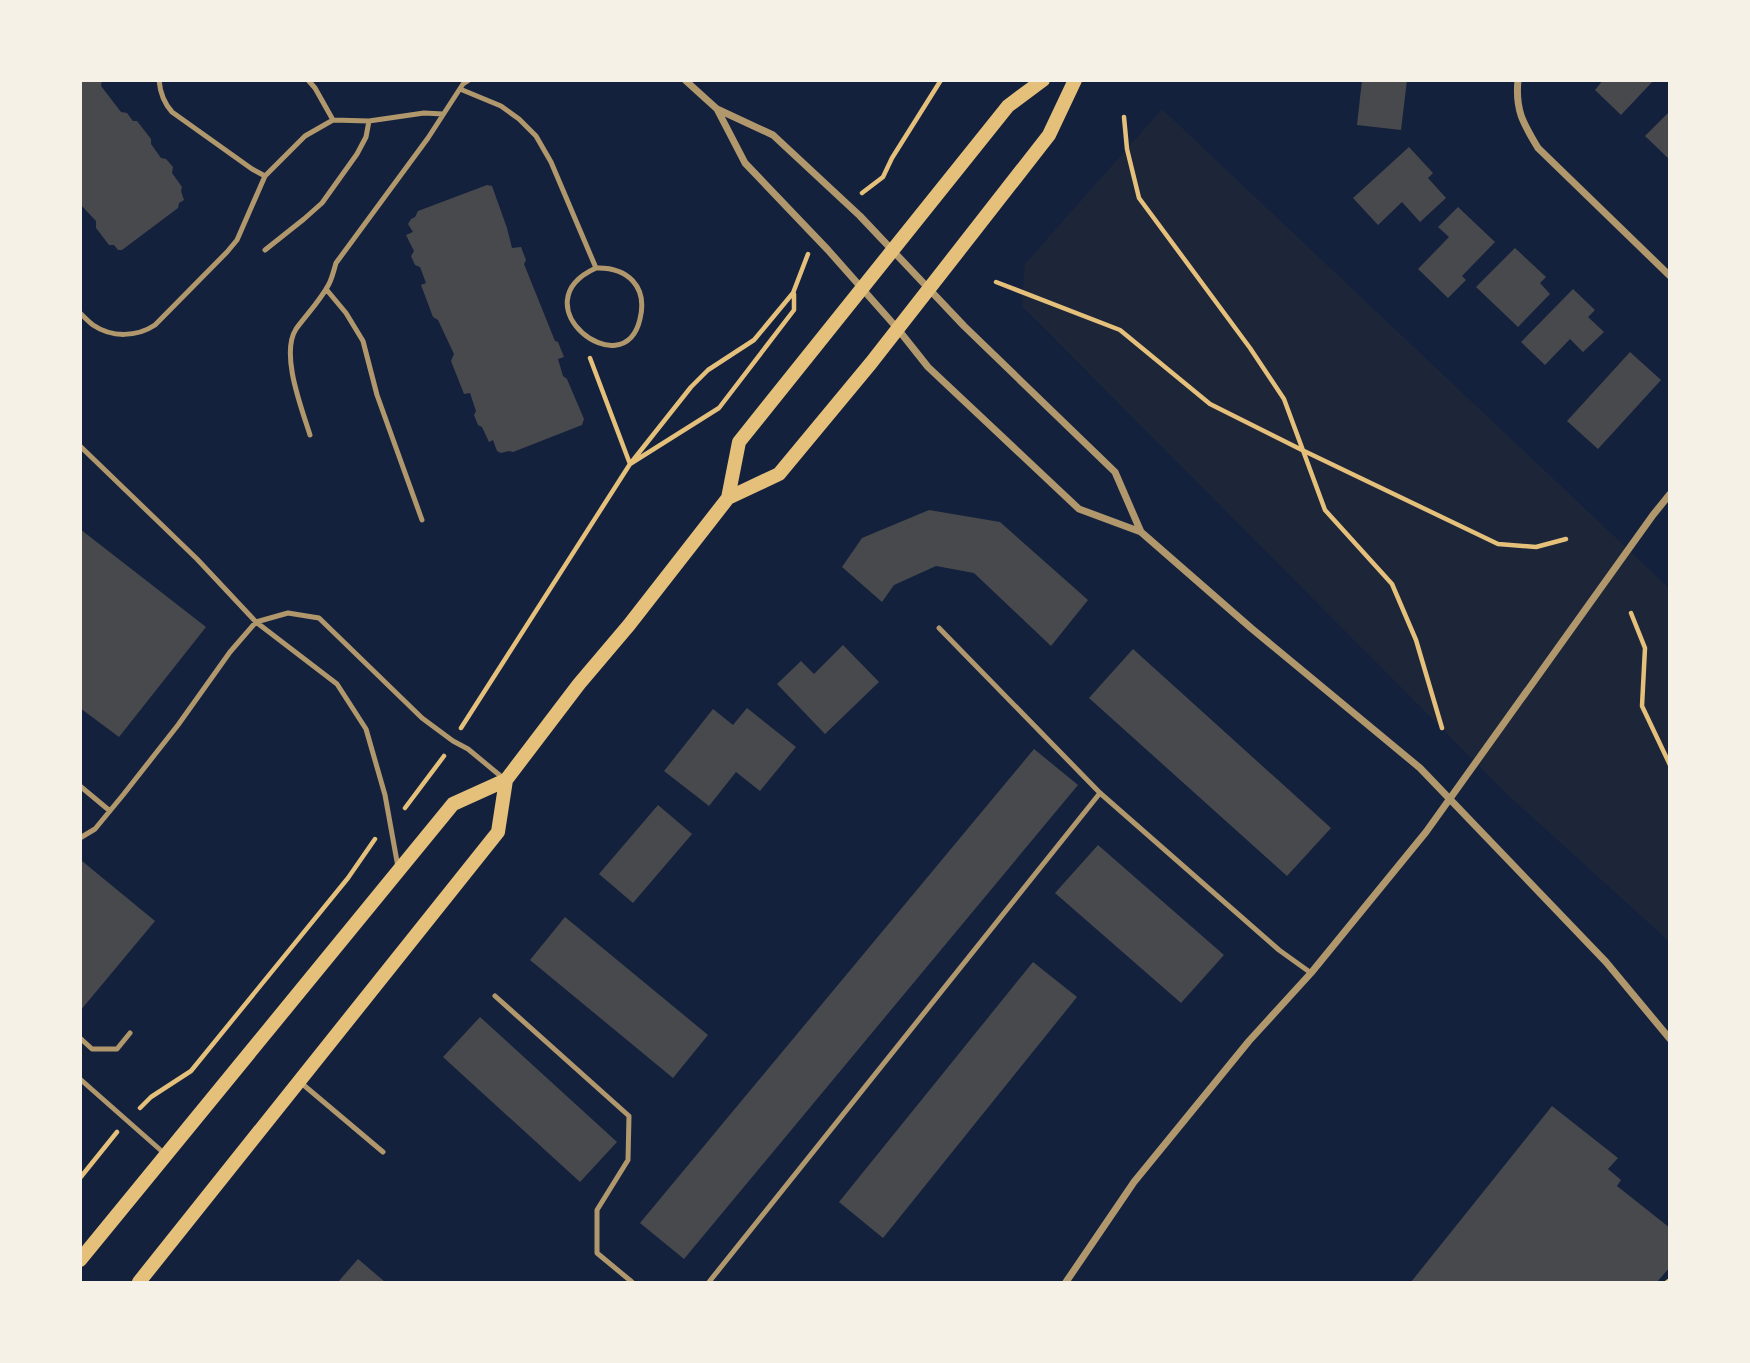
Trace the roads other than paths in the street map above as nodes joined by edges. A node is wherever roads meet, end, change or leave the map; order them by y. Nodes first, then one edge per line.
1 (159, 80) edge
2 (308, 80) edge
3 (685, 80) edge
4 (1043, 80) edge
5 (1075, 80) edge
6 (1518, 80) edge
7 (463, 83) edge
8 (717, 109) junction
9 (443, 114) junction
10 (333, 120) junction
11 (369, 121) junction
12 (265, 176) junction
13 (265, 250) dead end
14 (894, 251) junction
15 (596, 268) junction
16 (1670, 276) edge
17 (929, 288) junction
18 (326, 289) junction
19 (862, 289) junction
20 (80, 313) edge
21 (897, 328) junction
22 (310, 435) dead end
23 (80, 446) edge
24 (1670, 494) edge
25 (729, 498) junction
26 (422, 520) dead end
27 (1141, 532) junction
28 (256, 622) junction
29 (939, 628) dead end
30 (506, 780) junction
31 (80, 786) edge
32 (1100, 793) junction
33 (1451, 799) junction
34 (110, 811) junction
35 (80, 838) edge
36 (399, 870) junction
37 (1311, 973) junction
38 (495, 996) dead end
39 (130, 1033) dead end
40 (80, 1038) edge
41 (1670, 1039) edge
42 (80, 1079) edge
43 (300, 1082) junction
44 (383, 1152) dead end
45 (167, 1156) junction
46 (80, 1260) edge
47 (139, 1283) edge
48 (632, 1283) edge
49 (709, 1283) edge
50 (1066, 1283) edge

1 - 12 lane
2 - 10 lane
3 - 8 street
4 - 14 main road
5 - 17 main road
6 - 16 street
7 - 9 lane
7 - 15 lane
8 - 14 street
8 - 19 street
9 - 11 lane
9 - 18 lane
10 - 11 lane
10 - 12 lane
11 - 13 lane
12 - 20 lane
14 - 17 street
14 - 19 main road
15 - 15 lane
17 - 21 main road
17 - 27 street
18 - 22 lane
18 - 26 lane
19 - 21 street
19 - 25 main road
21 - 25 main road
21 - 27 street
23 - 28 lane
24 - 33 street
25 - 30 main road
27 - 33 street
28 - 30 lane
28 - 34 lane
28 - 36 lane
29 - 32 lane
30 - 36 main road
30 - 43 main road
31 - 34 lane
32 - 37 lane
32 - 49 lane
33 - 37 street
33 - 41 street
34 - 35 lane
36 - 45 main road
37 - 50 street
38 - 48 lane
39 - 40 lane
42 - 45 lane
43 - 44 lane
43 - 47 main road
45 - 46 main road

